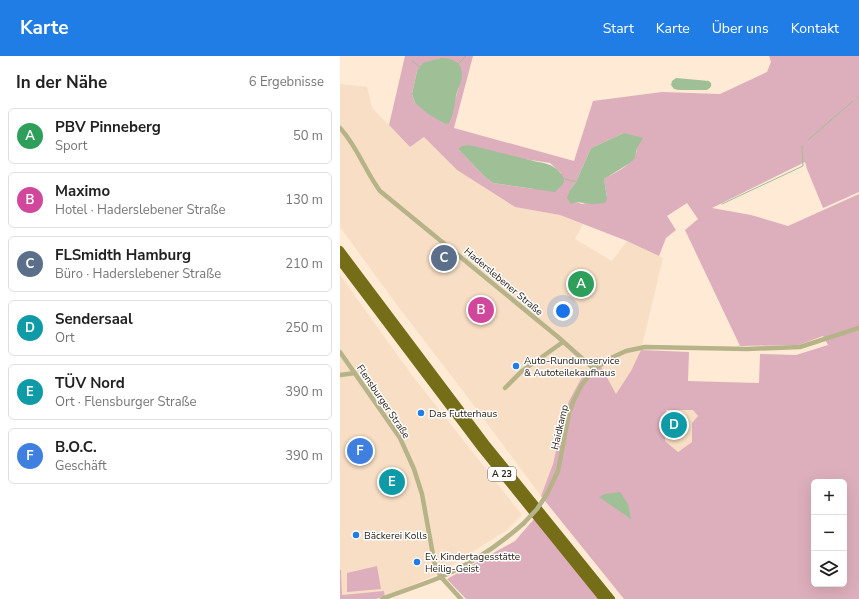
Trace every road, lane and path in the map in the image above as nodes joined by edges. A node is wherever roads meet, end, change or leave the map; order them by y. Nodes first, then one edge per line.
1 (340, 128) edge
2 (340, 250) edge
3 (340, 261) edge
4 (859, 328) edge
5 (563, 342) junction
6 (340, 352) edge
7 (594, 369) junction
8 (355, 373) junction
9 (340, 375) edge
10 (505, 388) dead end
11 (441, 577) junction
12 (382, 599) edge
13 (461, 599) edge
14 (603, 599) edge
15 (611, 599) edge

1 - 5 street, Haderslebener Straße
2 - 15 highway, A 23
3 - 14 highway, A 23
4 - 7 street, Haidkamp
5 - 7 street, Haderslebener Straße
5 - 10 street
6 - 8 street, Flensburger Straße
7 - 11 street, Haidkamp, bridge
8 - 9 street
8 - 11 street, Flensburger Straße
11 - 12 street, Haidkamp
11 - 13 street

